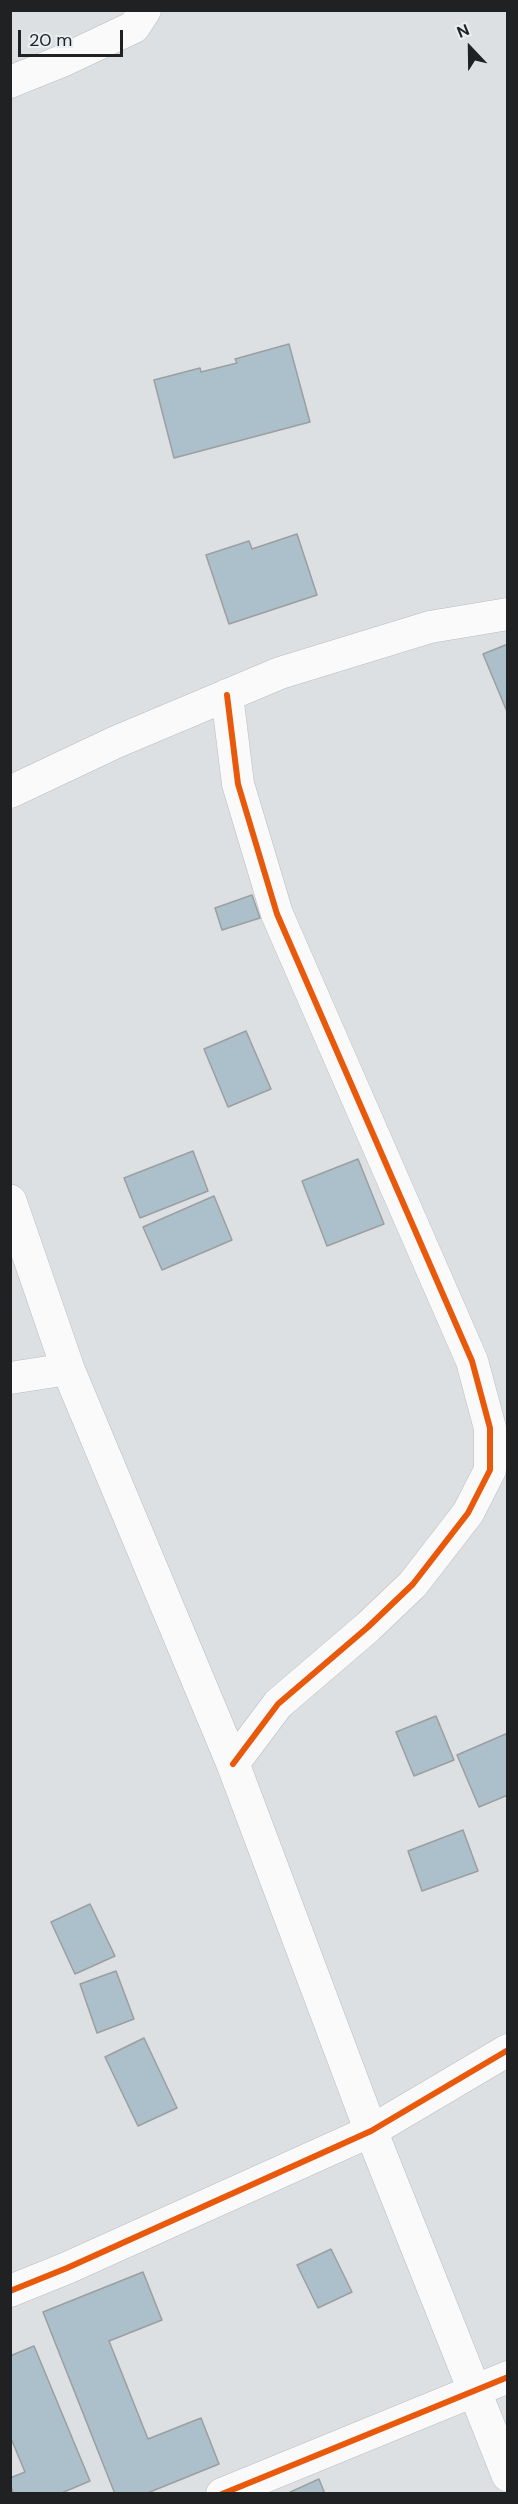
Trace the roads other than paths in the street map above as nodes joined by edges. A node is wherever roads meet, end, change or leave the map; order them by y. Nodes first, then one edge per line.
1 (145, 10) edge
2 (10, 82) edge
3 (507, 614) edge
4 (227, 695) junction
5 (10, 792) edge
6 (10, 1201) edge
7 (68, 1369) junction
8 (10, 1377) edge
9 (233, 1764) junction
10 (507, 2050) edge
11 (371, 2131) junction
12 (10, 2291) edge
13 (507, 2377) edge
14 (473, 2390) junction
15 (507, 2475) edge
16 (222, 2493) edge

1 - 2 street
3 - 4 street
4 - 5 street
4 - 9 street
6 - 7 main road
7 - 8 street
7 - 9 main road
9 - 11 main road
10 - 11 street
11 - 12 street
11 - 14 main road
13 - 14 street
14 - 15 main road
14 - 16 street

